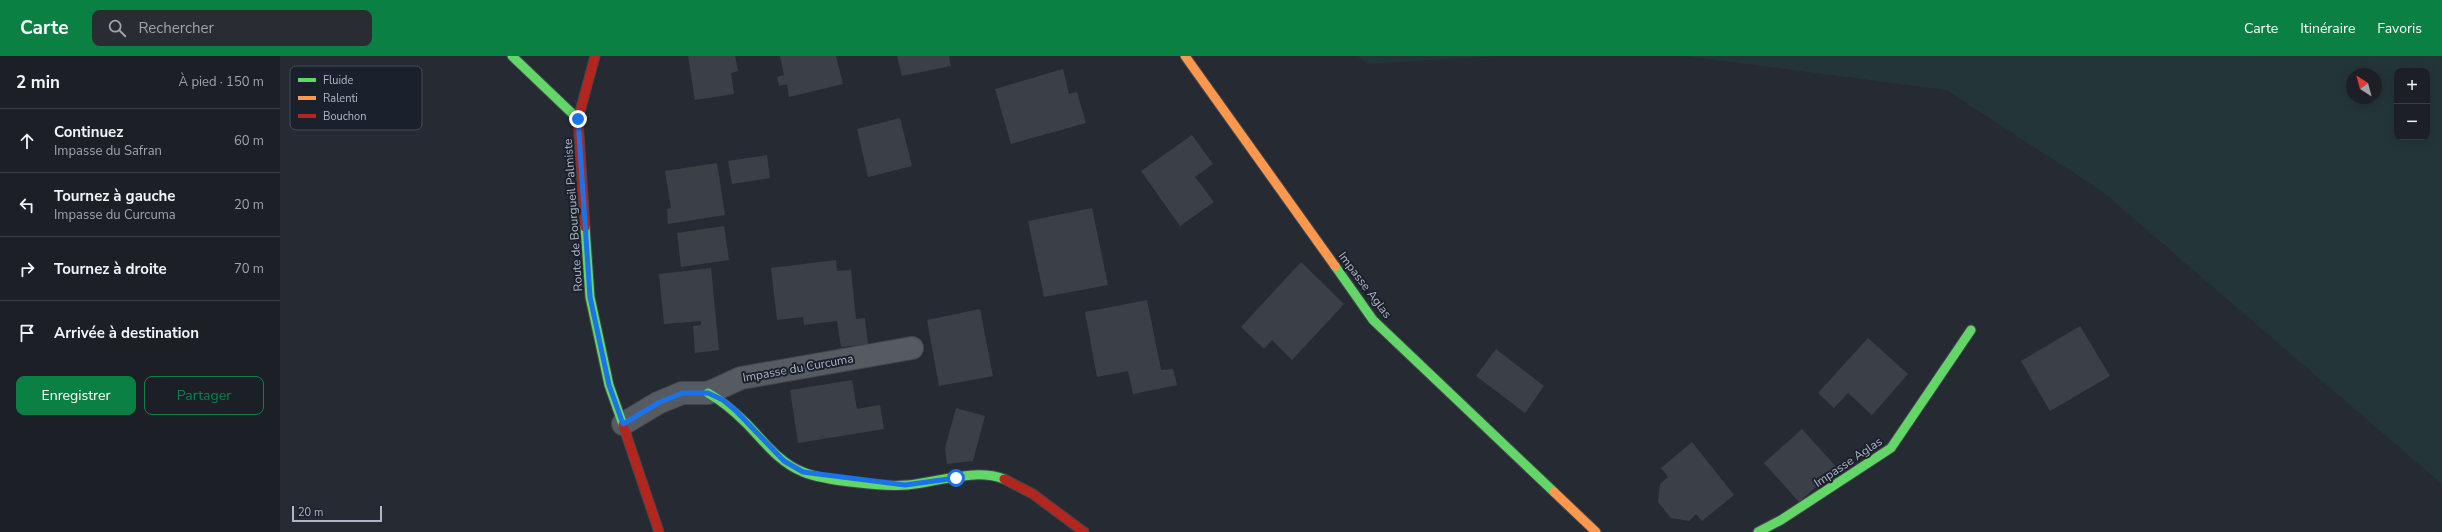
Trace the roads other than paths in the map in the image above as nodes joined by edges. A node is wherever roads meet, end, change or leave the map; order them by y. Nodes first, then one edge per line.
1 (512, 56) edge
2 (595, 56) edge
3 (1185, 56) edge
4 (578, 119) junction
5 (1971, 330) dead end
6 (912, 348) dead end
7 (708, 393) junction
8 (623, 424) junction
9 (659, 532) edge
10 (1084, 532) edge
11 (1596, 532) edge
12 (1758, 532) edge

1 - 4 street
2 - 4 street, Route de Bourgueil Palmiste
3 - 11 street, Impasse Aglas
4 - 8 street, Route de Bourgueil Palmiste
5 - 12 street, Impasse Aglas
6 - 7 street, Impasse du Curcuma
7 - 8 street, Impasse du Curcuma
7 - 10 street
8 - 9 street, Route de Bourgueil Palmiste

